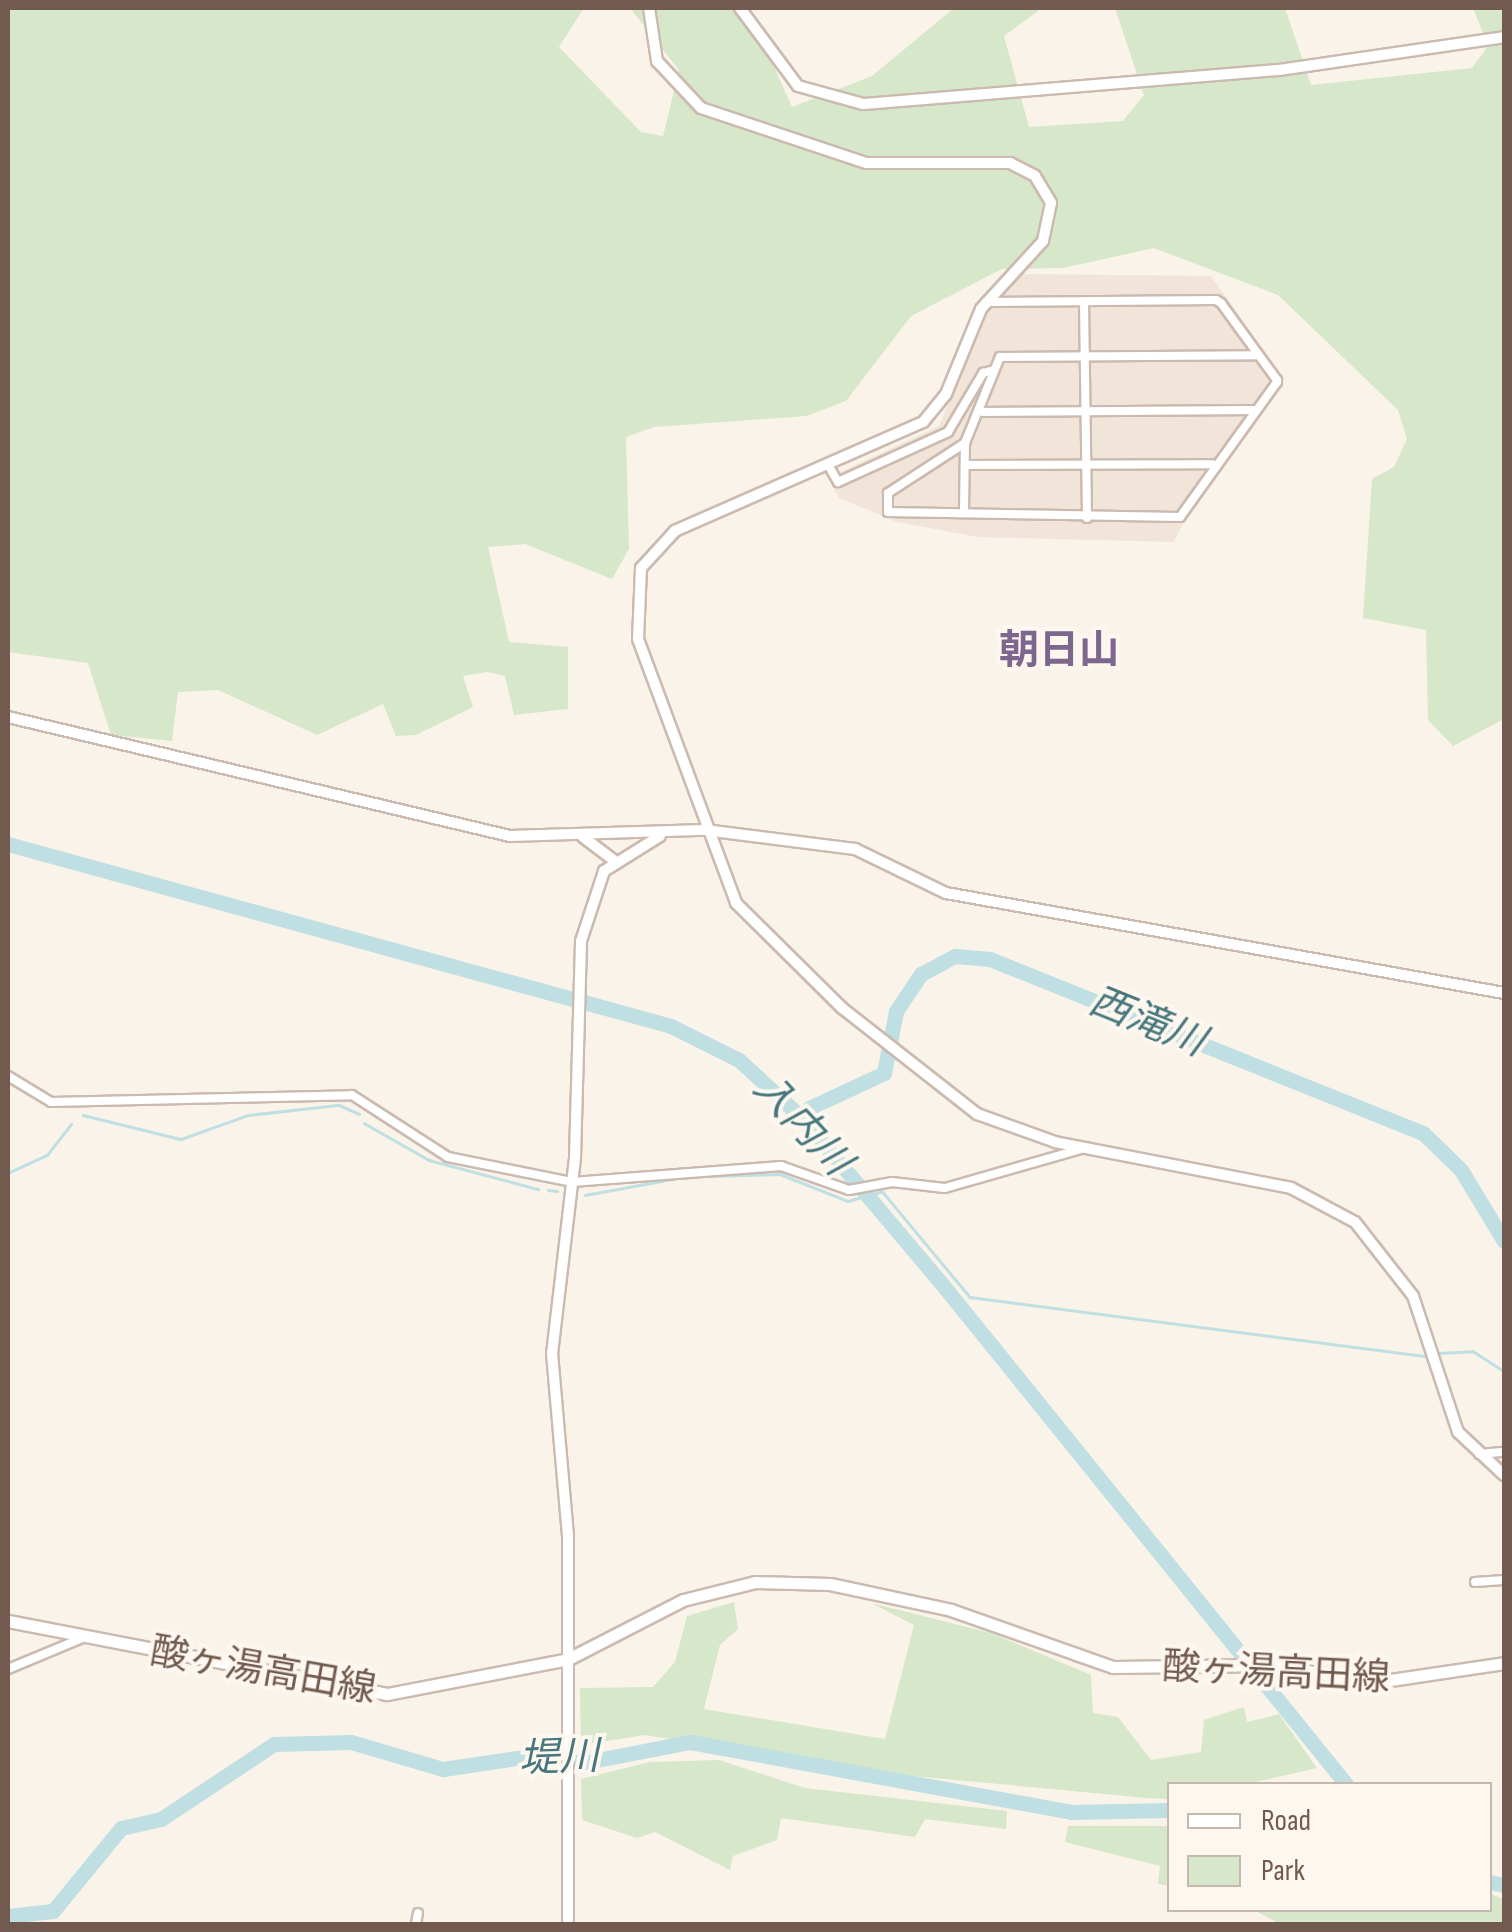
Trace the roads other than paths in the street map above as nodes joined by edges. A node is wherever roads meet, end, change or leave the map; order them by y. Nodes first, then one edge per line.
1 (649, 8) edge
2 (740, 8) edge
3 (1504, 36) edge
4 (986, 302) junction
5 (1084, 302) junction
6 (1258, 355) junction
7 (1085, 356) junction
8 (994, 370) junction
9 (1254, 410) junction
10 (983, 412) junction
11 (1085, 412) junction
12 (965, 443) junction
13 (1086, 464) junction
14 (1212, 464) junction
15 (965, 465) junction
16 (831, 470) junction
17 (964, 511) junction
18 (1087, 518) junction
19 (8, 716) edge
20 (705, 830) junction
21 (677, 831) junction
22 (577, 834) junction
23 (614, 860) junction
24 (1504, 993) edge
25 (8, 1076) edge
26 (1082, 1149) junction
27 (572, 1182) junction
28 (1504, 1452) edge
29 (1478, 1454) junction
30 (1504, 1475) edge
31 (1504, 1580) edge
32 (1475, 1582) dead end
33 (8, 1621) edge
34 (85, 1637) junction
35 (568, 1659) junction
36 (1504, 1663) edge
37 (8, 1669) edge
38 (418, 1913) dead end
39 (416, 1924) edge
40 (568, 1924) edge

1 - 4 street
2 - 3 street
4 - 5 street
4 - 16 street
5 - 6 street
5 - 7 street
6 - 7 street
6 - 9 street
7 - 8 street
7 - 11 street
8 - 10 street
8 - 16 street
9 - 11 street
9 - 14 street
10 - 11 street
10 - 12 street
11 - 13 street
12 - 15 street
12 - 17 street
13 - 14 street
13 - 15 street
13 - 18 street
14 - 18 street
15 - 17 street
16 - 20 street
17 - 18 street
19 - 22 street
20 - 21 street
20 - 24 street
20 - 26 street
21 - 22 street
21 - 23 street
22 - 23 street
23 - 27 street
25 - 27 street
26 - 27 street
26 - 29 street
27 - 35 street
28 - 29 street
29 - 30 street
31 - 32 street
33 - 34 main road, 酸ヶ湯高田線
34 - 35 main road, 酸ヶ湯高田線
34 - 37 street
35 - 36 main road, 酸ヶ湯高田線
35 - 40 street
38 - 39 street

